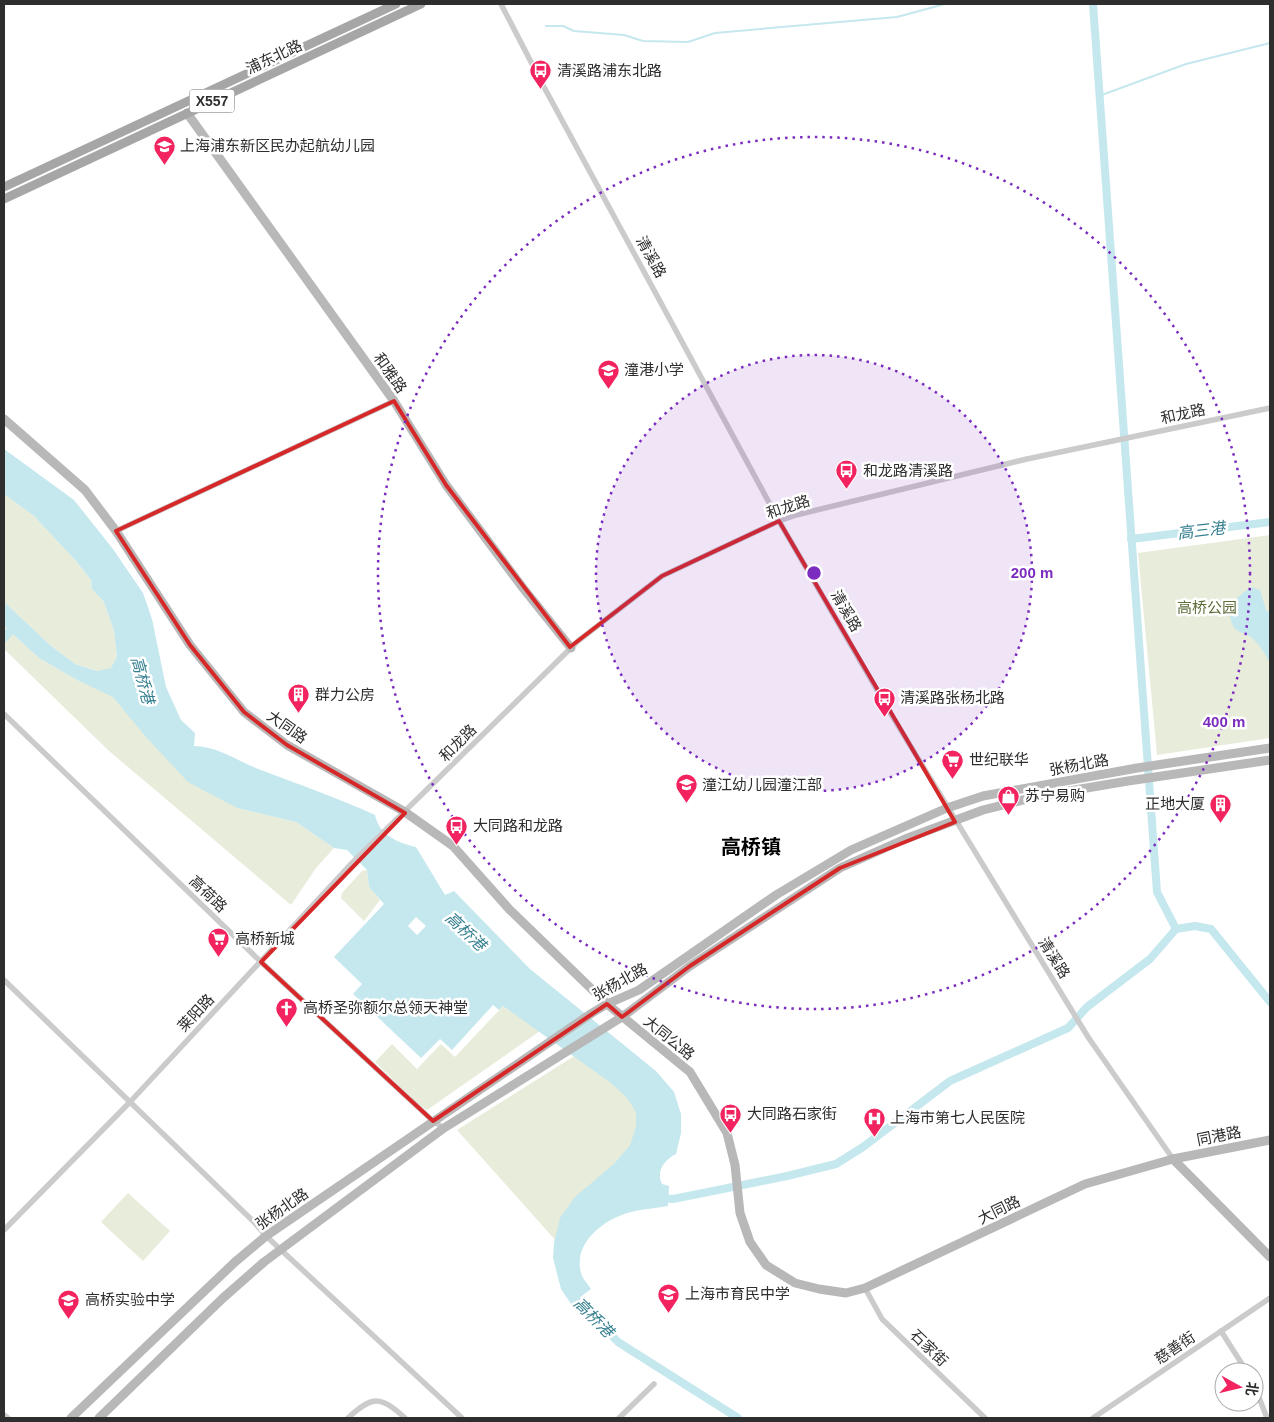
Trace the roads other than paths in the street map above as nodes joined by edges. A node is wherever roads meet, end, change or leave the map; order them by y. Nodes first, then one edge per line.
1 (396, 4) edge
2 (421, 4) edge
3 (501, 4) edge
4 (187, 113) junction
5 (4, 188) edge
6 (4, 199) edge
7 (394, 401) junction
8 (1270, 408) edge
9 (4, 419) edge
10 (780, 520) junction
11 (116, 531) junction
12 (571, 648) junction
13 (4, 714) edge
14 (1270, 748) edge
15 (1270, 760) edge
16 (947, 808) junction
17 (405, 812) junction
18 (955, 822) junction
19 (261, 962) junction
20 (4, 980) edge
21 (607, 1004) junction
22 (622, 1017) junction
23 (130, 1102) junction
24 (433, 1121) junction
25 (444, 1128) junction
26 (1270, 1140) edge
27 (1173, 1159) junction
28 (740, 1213) joint
29 (4, 1230) edge
30 (266, 1236) junction
31 (281, 1249) junction
32 (1270, 1257) edge
33 (865, 1288) junction
34 (1270, 1298) edge
35 (1221, 1331) junction
36 (1241, 1362) edge
37 (654, 1384) dead end
38 (4, 1415) edge
39 (8, 1418) edge
40 (71, 1418) edge
41 (99, 1418) edge
42 (348, 1418) edge
43 (405, 1418) edge
44 (462, 1418) edge
45 (619, 1418) edge
46 (985, 1418) edge
47 (1093, 1418) edge

1 - 5 main road, 浦东北路 / X557
2 - 4 main road, 浦东北路 / X557
3 - 10 street, 清溪路
4 - 6 main road, 浦东北路 / X557
4 - 7 main road, 和雅路
7 - 11 street
7 - 12 main road, 和雅路
8 - 10 street, 和龙路
9 - 11 main road, 大同路
10 - 12 street, 和龙路
10 - 16 street, 清溪路
11 - 17 main road, 大同路
12 - 17 street, 和龙路
13 - 19 street, 高荷路
14 - 16 main road, 张杨北路
15 - 18 main road, 张杨北路
16 - 18 street, 清溪路
16 - 21 main road, 张杨北路
17 - 19 street, 莱阳路
17 - 21 main road, 大同路
18 - 22 main road, 张杨北路
18 - 27 street, 清溪路
19 - 23 street, 莱阳路
19 - 24 street, 高荷路
20 - 23 street
21 - 22 main road, 大同公路
21 - 24 main road, 张杨北路
22 - 25 main road, 张杨北路
22 - 28 main road, 大同公路
23 - 29 street, 莱阳路
23 - 30 street
24 - 25 street, 高荷路
24 - 30 main road, 张杨北路
25 - 31 main road, 张杨北路
26 - 27 main road, 同港路
27 - 32 main road
27 - 33 main road, 大同路
28 - 33 main road, 大同路
30 - 31 street
30 - 40 main road, 张杨北路
31 - 41 main road, 张杨北路
31 - 44 street
33 - 46 street, 石家街
34 - 35 street, 慈善街
35 - 36 street
35 - 47 street, 慈善街
37 - 45 street
38 - 39 street
42 - 43 street

